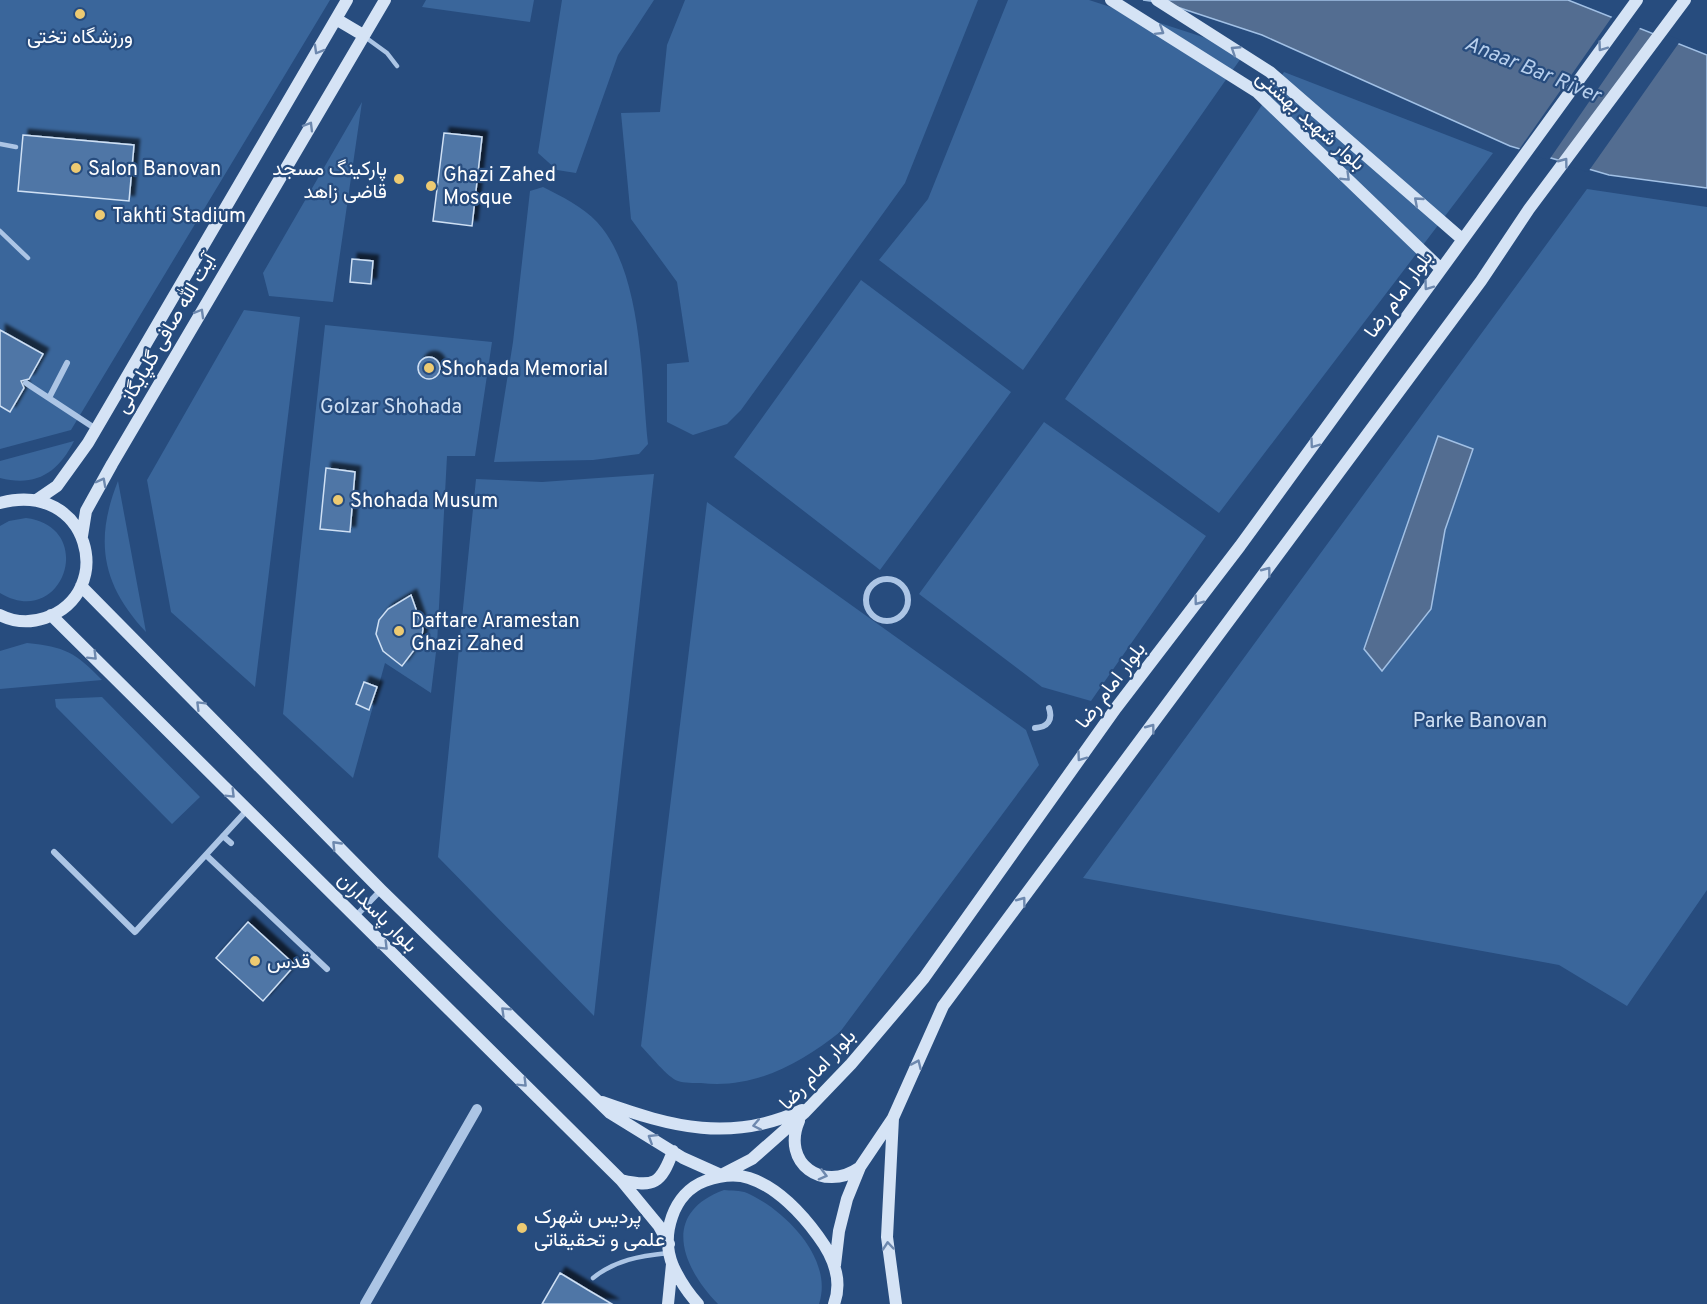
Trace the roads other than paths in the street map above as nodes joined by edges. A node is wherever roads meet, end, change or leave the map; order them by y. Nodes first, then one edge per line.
1 (347, 0) edge
2 (385, 0) edge
3 (1111, 0) edge
4 (1157, 0) edge
5 (1637, 0) edge
6 (1685, 0) edge
7 (336, 19) junction
8 (363, 35) junction
9 (397, 66) dead end
10 (0, 144) edge
11 (16, 147) dead end
12 (0, 231) edge
13 (1462, 239) junction
14 (28, 258) dead end
15 (1441, 269) junction
16 (67, 363) dead end
17 (26, 383) dead end
18 (49, 398) junction
19 (96, 429) junction
20 (38, 499) junction
21 (0, 503) edge
22 (82, 536) junction
23 (881, 580) joint
24 (81, 586) junction
25 (51, 615) junction
26 (2, 620) edge
27 (1049, 708) dead end
28 (1035, 728) dead end
29 (248, 810) junction
30 (223, 836) junction
31 (231, 843) dead end
32 (54, 852) dead end
33 (206, 855) junction
34 (381, 890) junction
35 (355, 917) junction
36 (327, 969) dead end
37 (598, 1101) junction
38 (477, 1109) dead end
39 (808, 1109) junction
40 (893, 1118) junction
41 (673, 1152) junction
42 (860, 1167) junction
43 (722, 1175) junction
44 (621, 1180) junction
45 (671, 1254) junction
46 (835, 1265) junction
47 (593, 1278) dead end
48 (838, 1300) edge
49 (365, 1304) edge
50 (668, 1304) edge
51 (698, 1304) edge
52 (896, 1304) edge

1 - 7 main road, آیت الله صافی گلپایگانی
2 - 8 main road, آیت الله صافی گلپایگانی
3 -> 15 main road, بلوار شهید بهشتی
13 -> 4 main road, بلوار شهید بهشتی
5 -> 13 main road, بلوار امام رضا
40 -> 6 main road
7 - 8 main road
7 -> 19 main road, آیت الله صافی گلپایگانی
8 - 9 lane
22 -> 8 main road, آیت الله صافی گلپایگانی
10 - 11 lane
12 - 14 lane
13 - 15 main road, بلوار امام رضا
15 -> 39 main road, بلوار امام رضا
16 - 18 street
17 - 18 street
18 - 19 street
19 - 20 main road, آیت الله صافی گلپایگانی
20 - 21 main road
20 - 22 main road
22 - 24 main road
23 - 23 street
24 - 25 main road
34 -> 24 main road, بلوار پاسداران
25 - 26 main road
25 -> 29 main road, بلوار پاسداران
27 - 28 street
29 - 30 street
29 - 35 main road, بلوار پاسداران
30 - 31 street
30 - 33 street
32 - 33 street
33 - 36 street
34 - 35 street
37 -> 34 main road, بلوار پاسداران
35 -> 44 main road, بلوار پاسداران
39 -> 37 main road
41 -> 37 main road, بلوار پاسداران
38 - 49 street
39 -> 42 main road
39 - 43 main road, بلوار امام رضا
40 - 42 main road
52 -> 40 main road
41 - 43 main road, بلوار پاسداران
41 - 44 main road
42 - 46 main road
43 - 45 main road, بلوار امام رضا
43 - 46 main road, بلوار پاسداران
44 - 45 main road, بلوار پاسداران
45 - 47 lane
45 - 50 main road, بلوار امام رضا
45 - 51 main road, بلوار پاسداران
46 - 48 main road

